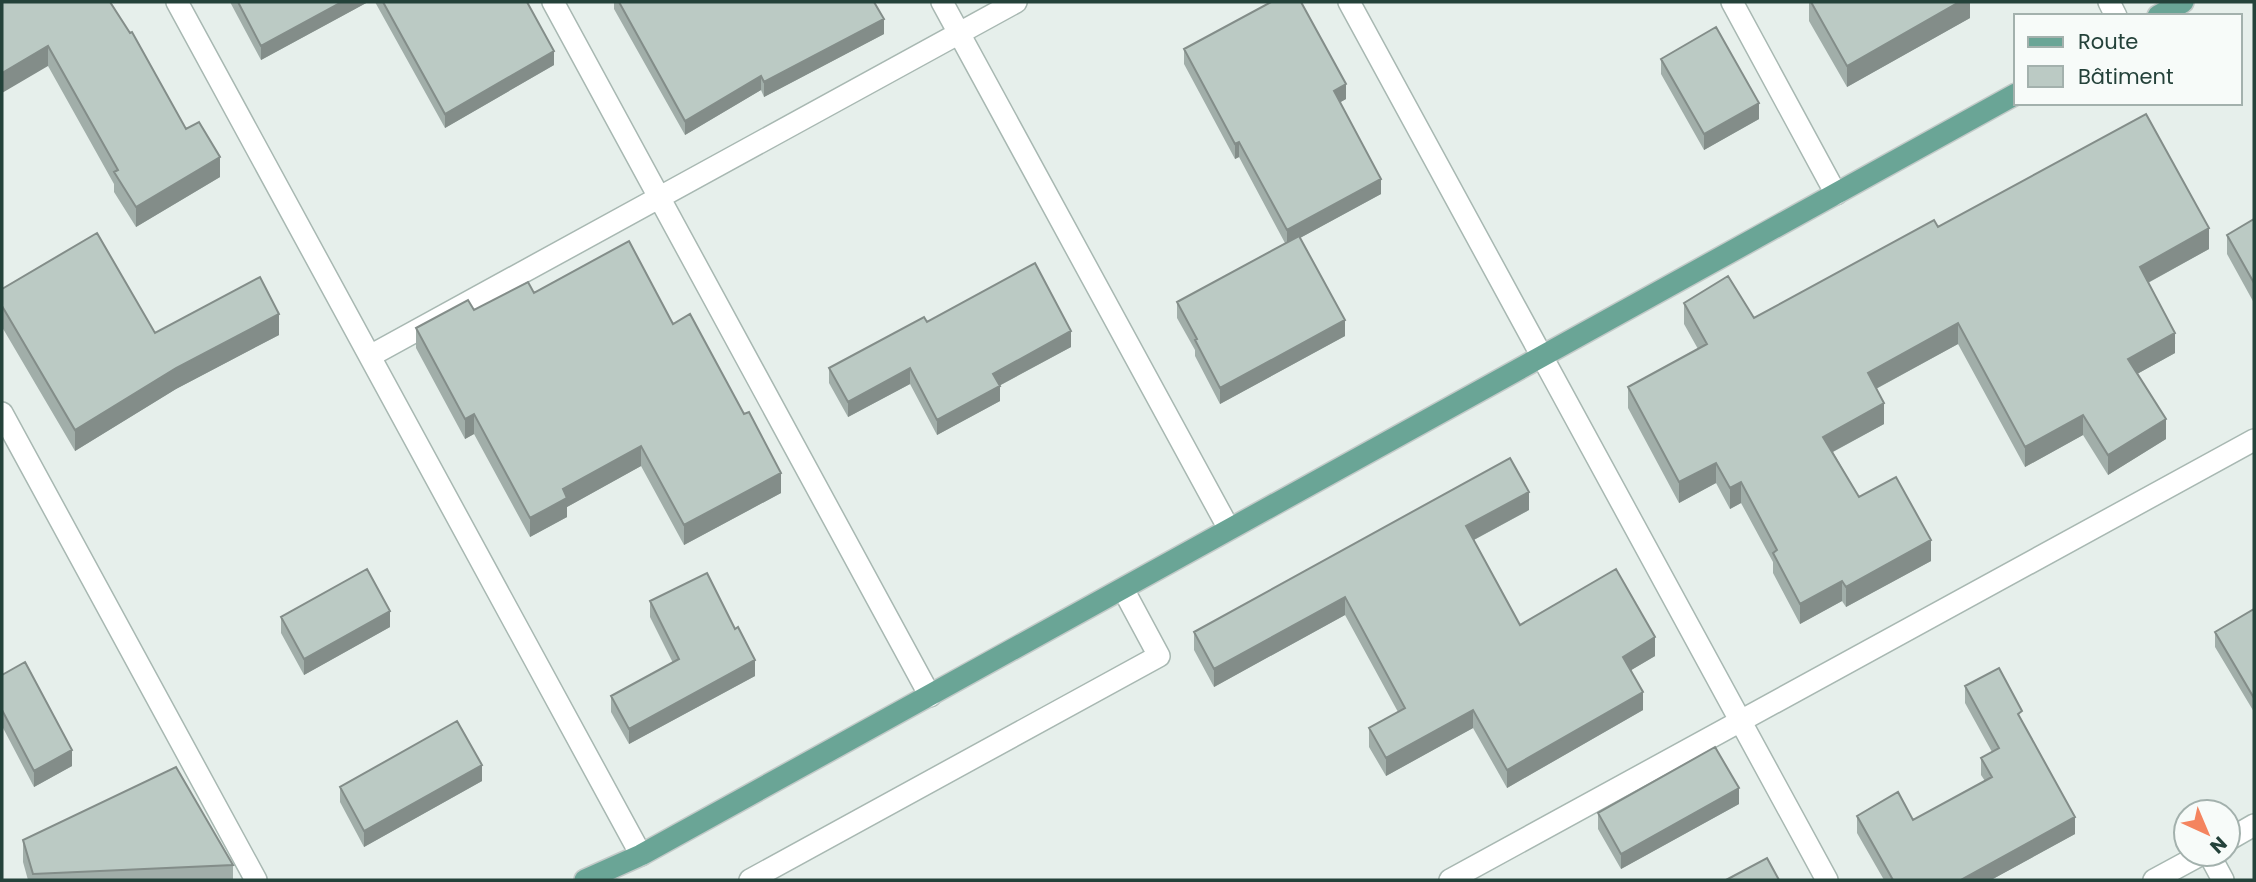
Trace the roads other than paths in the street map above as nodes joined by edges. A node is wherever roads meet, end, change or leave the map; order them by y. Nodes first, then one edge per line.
1 (177, 2) edge
2 (553, 2) edge
3 (942, 2) edge
4 (1016, 2) edge
5 (1349, 2) edge
6 (1732, 2) edge
7 (2183, 2) edge
8 (2162, 14) edge
9 (959, 33) junction
10 (2014, 95) edge
11 (1836, 194) junction
12 (659, 197) junction
13 (370, 356) junction
14 (1542, 357) junction
15 (2, 413) edge
16 (2254, 439) edge
17 (1229, 530) junction
18 (1123, 589) junction
19 (930, 696) junction
20 (1740, 721) junction
21 (641, 855) junction
22 (2176, 868) edge
23 (256, 880) edge
24 (585, 880) edge
25 (750, 880) edge
26 (1450, 880) edge
27 (1827, 880) edge
28 (2154, 880) edge

1 - 13 street
2 - 12 street
3 - 9 street
4 - 9 street
5 - 14 street
6 - 11 street
7 - 8 main road
9 - 12 street
9 - 17 street
10 - 11 main road
11 - 14 main road
12 - 13 street
12 - 19 street
13 - 21 street
14 - 17 main road
14 - 20 street
15 - 23 street
16 - 20 street
17 - 18 main road
18 - 19 main road
18 - 25 street
19 - 21 main road
20 - 26 street
20 - 27 street
21 - 24 main road
22 - 28 street

